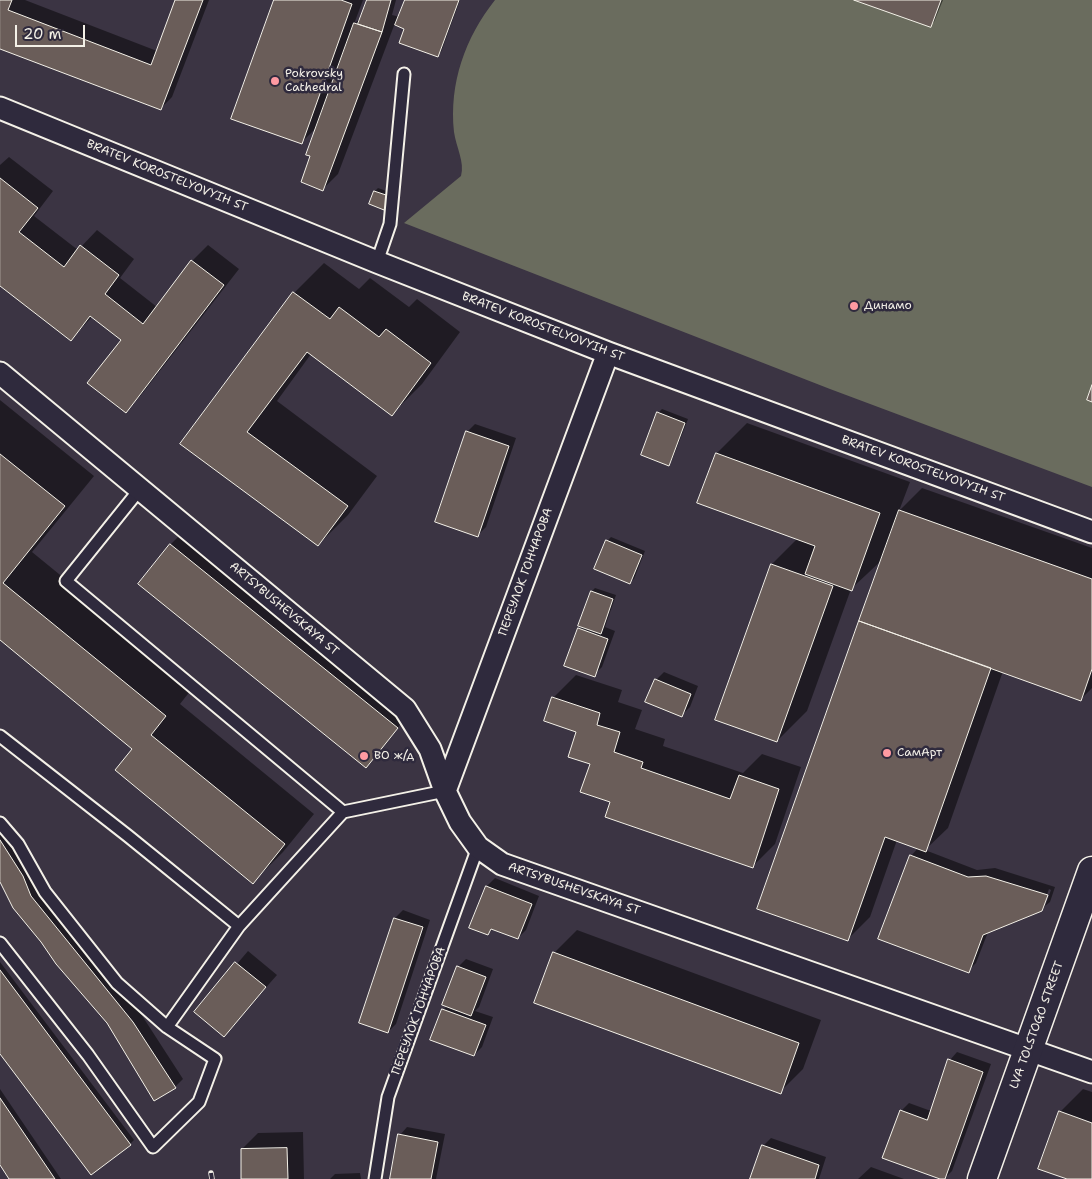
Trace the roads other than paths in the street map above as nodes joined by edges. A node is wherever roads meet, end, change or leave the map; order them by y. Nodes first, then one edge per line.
1 (404, 74) dead end
2 (0, 108) edge
3 (377, 262) junction
4 (608, 353) junction
5 (0, 373) edge
6 (140, 489) junction
7 (1092, 532) edge
8 (0, 736) edge
9 (445, 791) junction
10 (343, 812) junction
11 (0, 823) edge
12 (478, 847) junction
13 (1092, 871) edge
14 (239, 926) junction
15 (0, 943) edge
16 (167, 1027) junction
17 (1028, 1049) junction
18 (1092, 1072) edge
19 (375, 1179) edge
20 (982, 1179) edge

1 - 3 lane
2 - 3 street, BRATEV KOROSTELYOVYIH ST
3 - 4 street, BRATEV KOROSTELYOVYIH ST
4 - 7 street, BRATEV KOROSTELYOVYIH ST
4 - 9 street, ПЕРЕУЛОК ГОНЧАРОВА
5 - 6 street, ARTSYBUSHEVSKAYA ST
6 - 9 street, ARTSYBUSHEVSKAYA ST
6 - 10 lane
8 - 14 lane
9 - 10 lane
9 - 12 street, ARTSYBUSHEVSKAYA ST
10 - 14 lane
11 - 16 lane
12 - 17 street, ARTSYBUSHEVSKAYA ST
12 - 19 lane, ПЕРЕУЛОК ГОНЧАРОВА
13 - 17 main road, LVA TOLSTOGO STREET
14 - 16 lane
15 - 16 lane
17 - 18 street, ARTSYBUSHEVSKAYA ST
17 - 20 main road, LVA TOLSTOGO STREET

